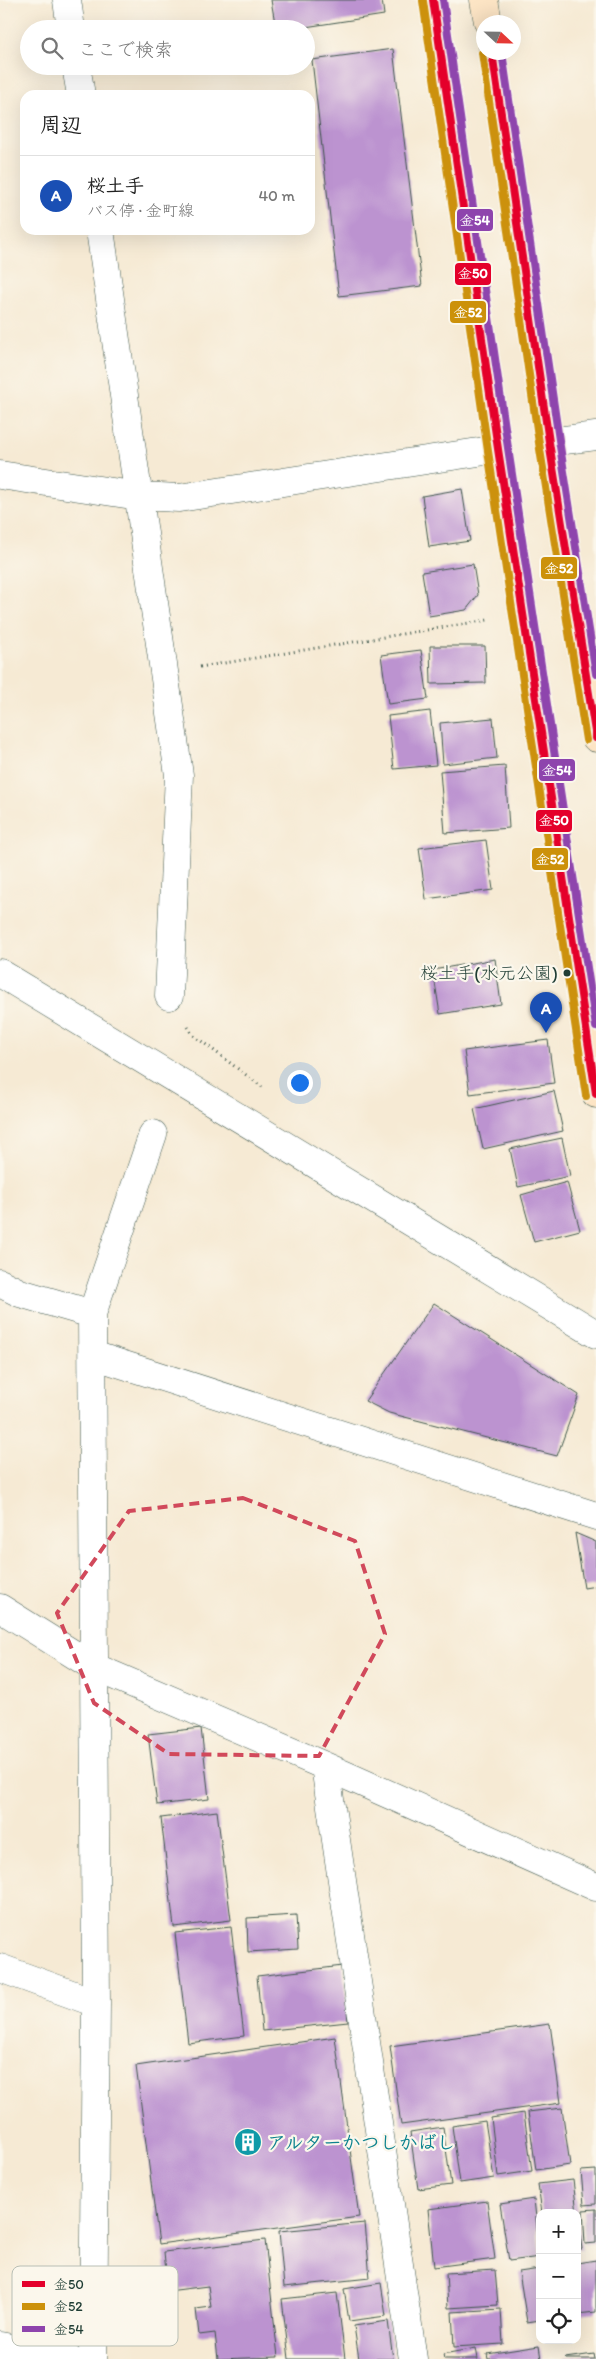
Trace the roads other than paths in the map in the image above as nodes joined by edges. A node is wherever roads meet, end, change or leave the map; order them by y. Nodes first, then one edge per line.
1 (67, 0) edge
2 (434, 0) edge
3 (484, 0) edge
4 (487, 15) edge
5 (70, 20) edge
6 (493, 60) edge
7 (77, 75) edge
8 (79, 90) edge
9 (101, 235) edge
10 (596, 436) edge
11 (549, 442) junction
12 (498, 449) junction
13 (0, 475) edge
14 (140, 496) junction
15 (596, 738) edge
16 (0, 973) edge
17 (169, 996) dead end
18 (596, 1094) edge
19 (153, 1134) dead end
20 (0, 1283) edge
21 (92, 1314) junction
22 (596, 1334) edge
23 (93, 1355) junction
24 (596, 1516) edge
25 (0, 1608) edge
26 (94, 1667) junction
27 (325, 1766) junction
28 (596, 1887) edge
29 (0, 1968) edge
30 (96, 2003) junction
31 (94, 2266) edge
32 (0, 2346) edge
33 (93, 2346) edge
34 (69, 2359) edge
35 (93, 2359) edge
36 (413, 2359) edge

1 - 5 street
2 - 12 main road
3 - 4 main road
6 - 11 main road
7 - 8 street
9 - 14 street
10 - 11 street
11 - 15 main road
12 - 14 street
12 - 18 main road
13 - 14 street
14 - 17 street
16 - 22 street
19 - 21 street
20 - 21 street
21 - 23 street
23 - 24 street
23 - 26 street
25 - 26 street
26 - 27 street
26 - 30 street
27 - 28 street
27 - 36 street
29 - 30 street
30 - 31 street
32 - 34 street
33 - 35 street

